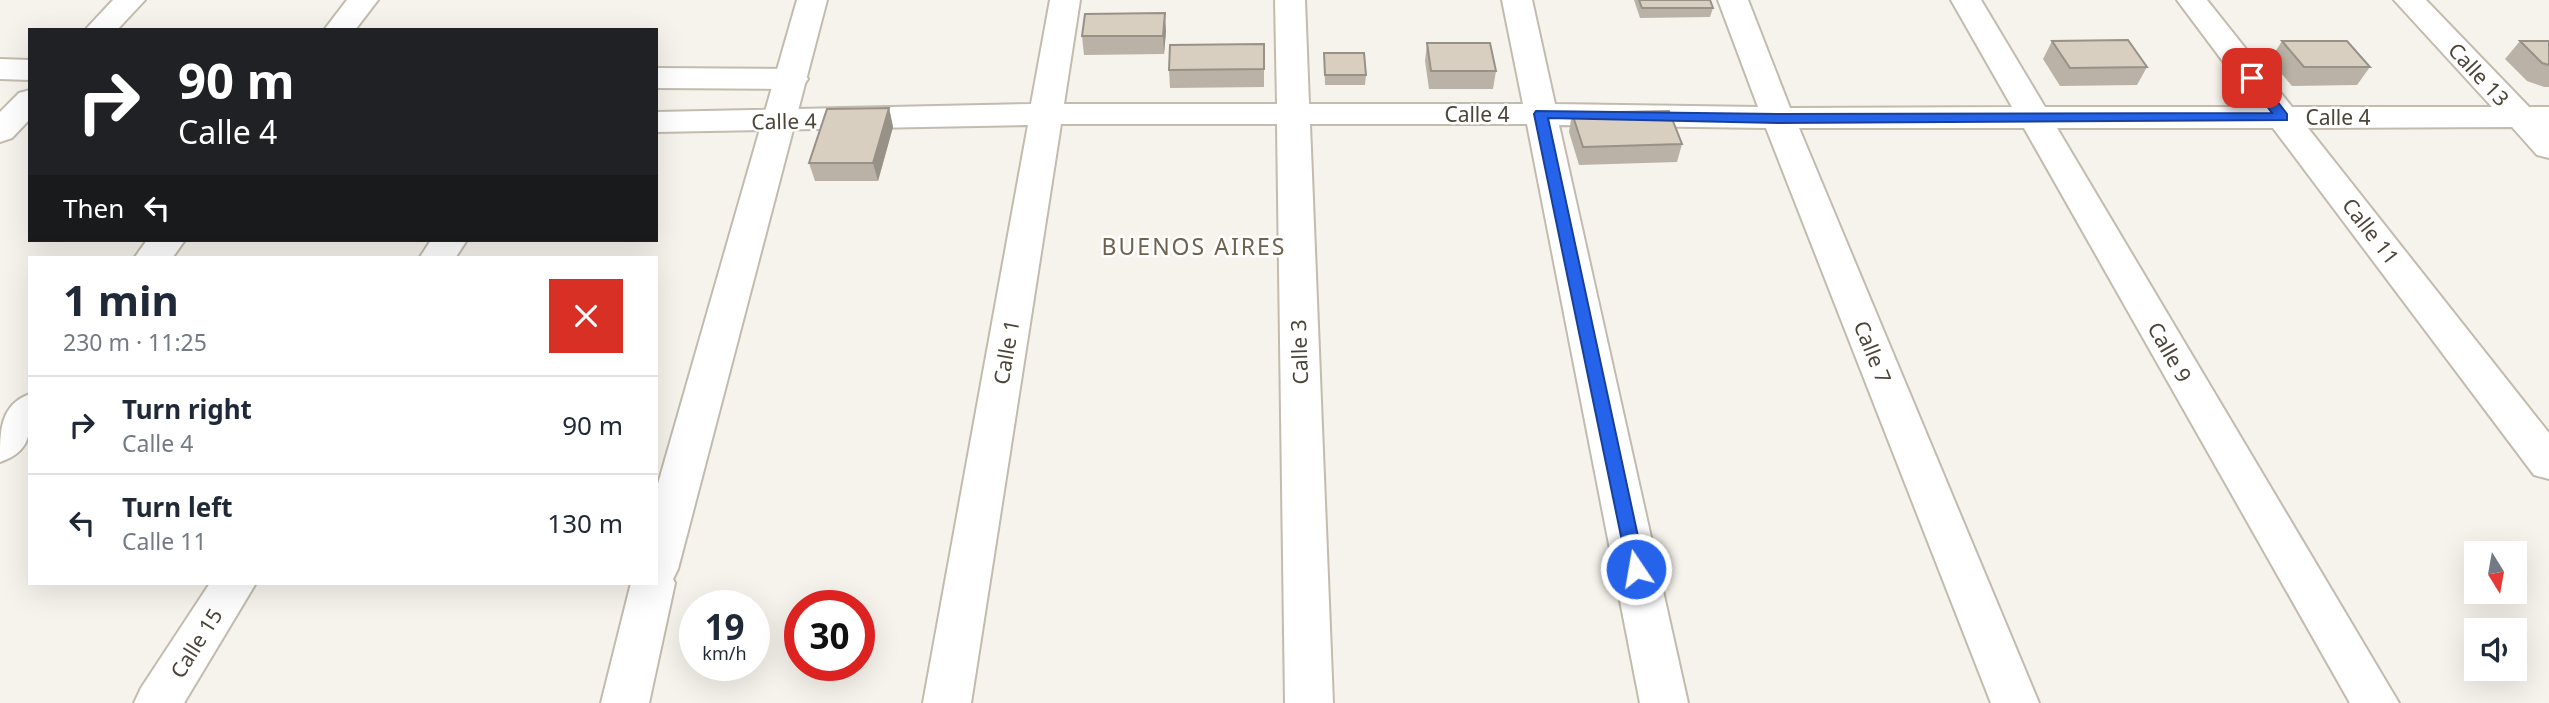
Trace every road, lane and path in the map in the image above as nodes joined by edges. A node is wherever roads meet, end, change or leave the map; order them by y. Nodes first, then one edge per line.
1 (130, 0) edge
2 (363, 0) edge
3 (812, 0) edge
4 (1065, 0) edge
5 (1290, 0) edge
6 (1517, 0) edge
7 (1733, 0) edge
8 (1966, 0) edge
9 (2192, 0) edge
10 (2409, 0) edge
11 (102, 28) edge
12 (341, 28) edge
13 (0, 69) edge
14 (28, 69) edge
15 (658, 78) edge
16 (792, 79) junction
17 (1046, 114) junction
18 (1293, 114) junction
19 (1541, 114) junction
20 (2282, 117) junction
21 (2534, 117) edge
22 (1778, 118) junction
23 (2034, 118) junction
24 (780, 121) junction
25 (658, 122) edge
26 (2549, 147) edge
27 (165, 242) edge
28 (154, 256) edge
29 (28, 411) edge
30 (0, 446) edge
31 (2549, 463) edge
32 (658, 562) edge
33 (233, 585) edge
34 (653, 585) edge
35 (158, 703) edge
36 (625, 703) edge
37 (947, 703) edge
38 (1309, 703) edge
39 (1664, 703) edge
40 (2015, 703) edge
41 (2375, 703) edge

1 - 11 street
2 - 12 street
3 - 16 street
4 - 17 street, Calle 1
5 - 18 street, Calle 3
6 - 19 street
7 - 22 street, Calle 7
8 - 23 street, Calle 9
9 - 20 street, Calle 11
10 - 21 street, Calle 13
13 - 14 street
15 - 16 street, Calle 4
16 - 24 street
17 - 18 street, Calle 4
17 - 24 street, Calle 4
17 - 37 street, Calle 1
18 - 19 street, Calle 4
18 - 38 street, Calle 3
19 - 22 street, Calle 4
19 - 39 street
20 - 21 street, Calle 4
20 - 23 street, Calle 4
20 - 31 street, Calle 11
21 - 26 street, Calle 13
22 - 23 street, Calle 4
22 - 40 street, Calle 7
23 - 41 street, Calle 9
24 - 25 street, Calle 4
24 - 32 street
27 - 28 street
29 - 30 street
33 - 35 street, Calle 15
34 - 36 street

